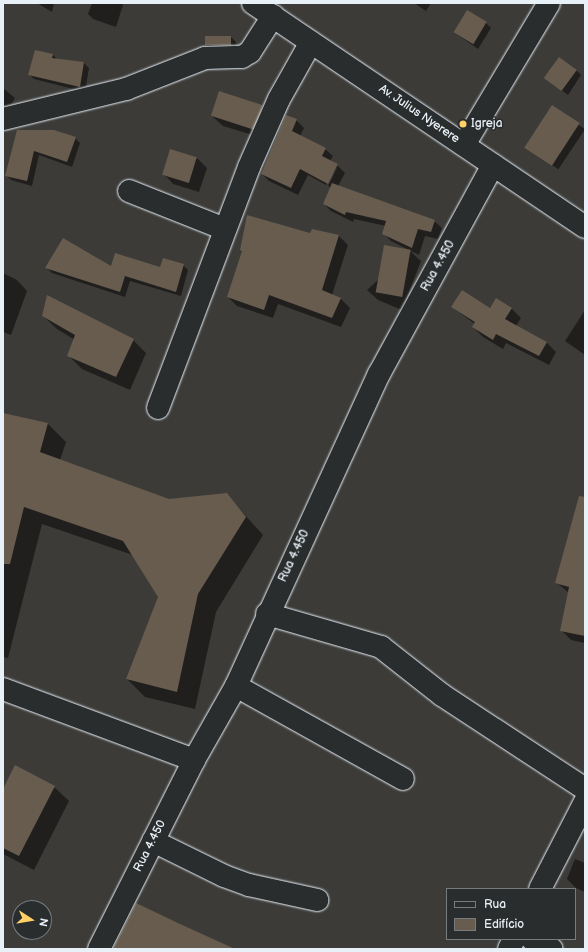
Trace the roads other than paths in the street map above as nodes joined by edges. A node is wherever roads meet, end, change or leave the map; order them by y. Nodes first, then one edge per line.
1 (253, 3) edge
2 (542, 5) edge
3 (273, 16) junction
4 (311, 42) junction
5 (3, 119) edge
6 (464, 145) junction
7 (494, 164) junction
8 (128, 191) dead end
9 (585, 227) edge
10 (224, 229) junction
11 (158, 408) dead end
12 (267, 614) junction
13 (236, 686) junction
14 (3, 689) edge
15 (194, 760) junction
16 (403, 779) dead end
17 (585, 789) edge
18 (585, 802) edge
19 (153, 841) junction
20 (541, 888) edge
21 (317, 900) dead end
22 (514, 940) edge
23 (534, 940) edge
24 (98, 949) edge
25 (509, 949) edge
26 (552, 949) edge

1 - 3 street, Av. Julius Nyerere
2 - 6 street
3 - 4 street, Av. Julius Nyerere
3 - 5 street
4 - 6 street, Av. Julius Nyerere
4 - 10 street
6 - 7 street, Av. Julius Nyerere
7 - 9 street, Av. Julius Nyerere
7 - 12 street, Rua 4.450
8 - 10 street
10 - 11 street
12 - 13 street, Rua 4.450
12 - 17 street
13 - 15 street, Rua 4.450
13 - 16 street
14 - 15 street
15 - 19 street, Rua 4.450
18 - 20 street
19 - 21 street
19 - 24 street, Rua 4.450
22 - 25 street
23 - 26 street

